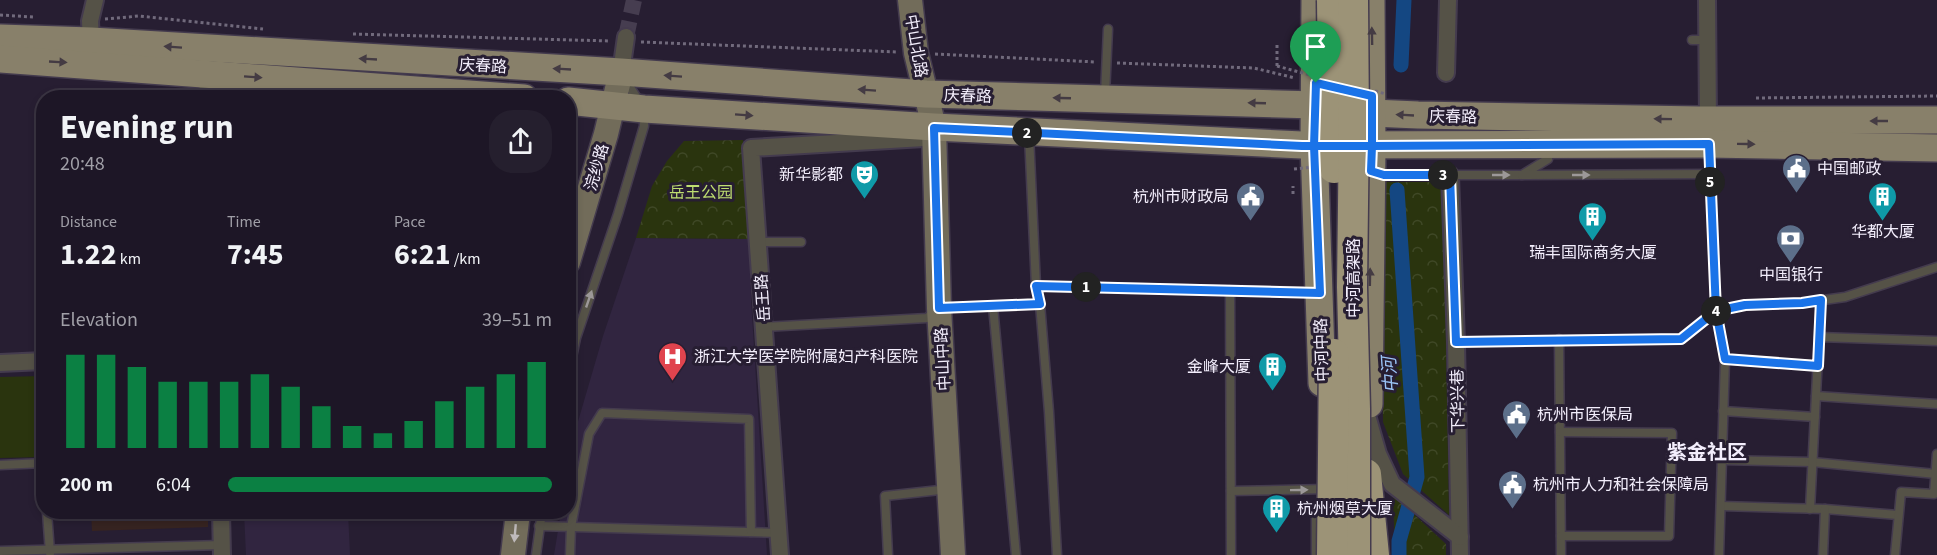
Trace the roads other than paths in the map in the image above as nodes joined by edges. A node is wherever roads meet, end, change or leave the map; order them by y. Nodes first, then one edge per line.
1 (94, 0) edge
2 (910, 0) edge
3 (1316, 0) edge
4 (1332, 0) edge
5 (1353, 0) edge
6 (1371, 0) edge
7 (1448, 0) edge
8 (1707, 0) edge
9 (1108, 29) dead end
10 (91, 31) junction
11 (0, 38) edge
12 (625, 39) tunnel mouth
13 (0, 59) edge
14 (621, 72) junction
15 (1446, 73) dead end
16 (208, 86) edge
17 (313, 90) edge
18 (926, 94) junction
19 (1316, 94) junction
20 (1104, 99) junction
21 (576, 102) edge
22 (613, 104) junction
23 (644, 109) junction
24 (1937, 120) edge
25 (1376, 126) junction
26 (934, 128) junction
27 (1705, 128) junction
28 (1029, 133) junction
29 (1314, 146) junction
30 (1937, 148) edge
31 (1548, 159) dead end
32 (1710, 174) junction
33 (1450, 175) joint
34 (1522, 175) junction
35 (576, 209) edge
36 (758, 242) junction
37 (801, 242) dead end
38 (1937, 267) edge
39 (1036, 286) junction
40 (1230, 290) junction
41 (1320, 293) junction
42 (1821, 300) junction
43 (1040, 304) junction
44 (993, 306) junction
45 (939, 308) junction
46 (1716, 311) junction
47 (764, 327) junction
48 (1819, 337) junction
49 (576, 338) edge
50 (1559, 339) junction
51 (1937, 341) edge
52 (1456, 342) junction
53 (1725, 359) junction
54 (36, 361) edge
55 (0, 363) edge
56 (1818, 366) junction
57 (1816, 396) junction
58 (1937, 404) edge
59 (1723, 411) junction
60 (1815, 417) junction
61 (1368, 419) junction
62 (1560, 432) junction
63 (1937, 454) edge
64 (1722, 460) junction
65 (1812, 462) junction
66 (36, 463) edge
67 (0, 465) edge
68 (1365, 471) junction
69 (1935, 474) junction
70 (949, 489) junction
71 (1326, 489) junction
72 (1231, 491) junction
73 (1935, 494) edge
74 (576, 501) edge
75 (1720, 506) junction
76 (1810, 509) junction
77 (1825, 509) junction
78 (1898, 515) junction
79 (48, 519) edge
80 (221, 519) edge
81 (517, 519) edge
82 (540, 519) edge
83 (573, 519) edge
84 (539, 526) junction
85 (571, 527) junction
86 (751, 532) junction
87 (778, 533) junction
88 (1561, 536) junction
89 (1460, 537) junction
90 (222, 550) edge
91 (0, 551) edge
92 (121, 552) edge
93 (50, 553) edge
94 (513, 555) edge
95 (536, 555) edge
96 (570, 555) edge
97 (780, 555) edge
98 (888, 555) edge
99 (953, 555) edge
100 (1016, 555) edge
101 (1057, 555) edge
102 (1231, 555) edge
103 (1316, 555) edge
104 (1323, 555) edge
105 (1332, 555) edge
106 (1355, 555) edge
107 (1365, 555) edge
108 (1374, 555) edge
109 (1460, 555) edge
110 (1561, 555) edge
111 (1719, 555) edge
112 (1823, 555) edge
113 (1897, 555) edge

1 - 10 street
2 - 18 main road, 中山北路
3 - 19 main road, 中河中路
4 - 105 highway, 中河高架路, bridge
5 - 106 highway, 中河高架路, bridge
25 -> 6 main road
7 - 15 street
8 - 27 street
9 - 20 lane
10 - 11 main road, 庆春路
14 -> 10 main road, 庆春路
12 - 14 street
13 -> 16 main road, 庆春路
18 -> 14 main road, 庆春路
14 - 22 main road, 浣纱路
14 - 23 lane
16 -> 17 main road, 庆春路
20 -> 18 main road, 庆春路
18 - 26 main road, 中山北路
19 -> 20 main road, 庆春路
19 - 25 main road, 庆春路
19 - 29 main road, 中河中路
21 - 22 main road, 庆春路
22 - 23 main road, 庆春路
22 - 35 main road, 浣纱路
23 -> 26 main road, 庆春路
49 -> 23 lane
24 -> 27 main road, 庆春路
25 - 27 main road, 庆春路
25 - 29 main road, 庆春路
61 -> 25 main road
26 - 28 main road, 庆春路
26 - 36 street, 岳王路
26 - 45 main road, 中山中路
27 -> 30 main road, 庆春路
27 - 32 lane
28 - 29 main road, 庆春路
28 - 39 lane
29 - 41 main road, 中河中路
31 - 34 lane
34 -> 32 lane
32 - 46 lane
33 -> 34 lane
33 - 52 street, 下华兴巷
36 - 37 lane
36 - 47 street, 岳王路
38 - 42 lane
39 - 40 lane
39 - 43 lane
40 - 41 lane
40 - 72 lane
41 - 71 main road, 中河中路
42 - 46 lane
42 - 48 lane
43 - 44 lane
43 - 101 lane
44 - 45 lane
44 - 100 lane
45 - 47 lane
45 - 70 main road, 中山中路
46 - 50 lane
46 - 53 lane
47 - 87 street, 岳王路
48 - 51 lane
48 - 56 lane
50 - 52 lane
50 - 62 lane
52 - 89 street, 下华兴巷
53 - 56 lane
53 - 59 lane
54 - 55 street
56 - 57 lane
57 - 58 lane
57 - 60 lane
59 - 60 lane
59 - 64 lane
60 - 65 lane
61 - 68 main road
61 - 89 street
62 - 88 lane
62 - 88 lane
63 - 69 lane
64 - 65 lane
64 - 75 lane
65 - 69 lane
65 - 76 lane
66 - 67 lane
68 - 107 main road
68 - 108 highway
69 - 73 lane
70 - 98 lane
70 - 99 main road, 中山中路
72 -> 71 lane
71 - 103 lane
71 - 104 main road, 中河中路
72 - 102 lane
73 - 78 lane
74 - 86 lane
75 - 76 lane
75 - 111 lane
76 - 77 lane
77 - 78 lane
77 - 112 lane
78 - 113 lane
79 - 93 lane
80 - 90 street
81 -> 94 main road
82 - 84 lane
83 - 85 lane
84 - 85 lane
84 - 95 lane
85 - 86 lane
85 - 96 lane
86 - 87 lane
87 - 97 street, 岳王路
88 - 110 lane
89 - 109 street, 下华兴巷
90 - 92 lane
91 - 93 lane
92 - 93 lane

